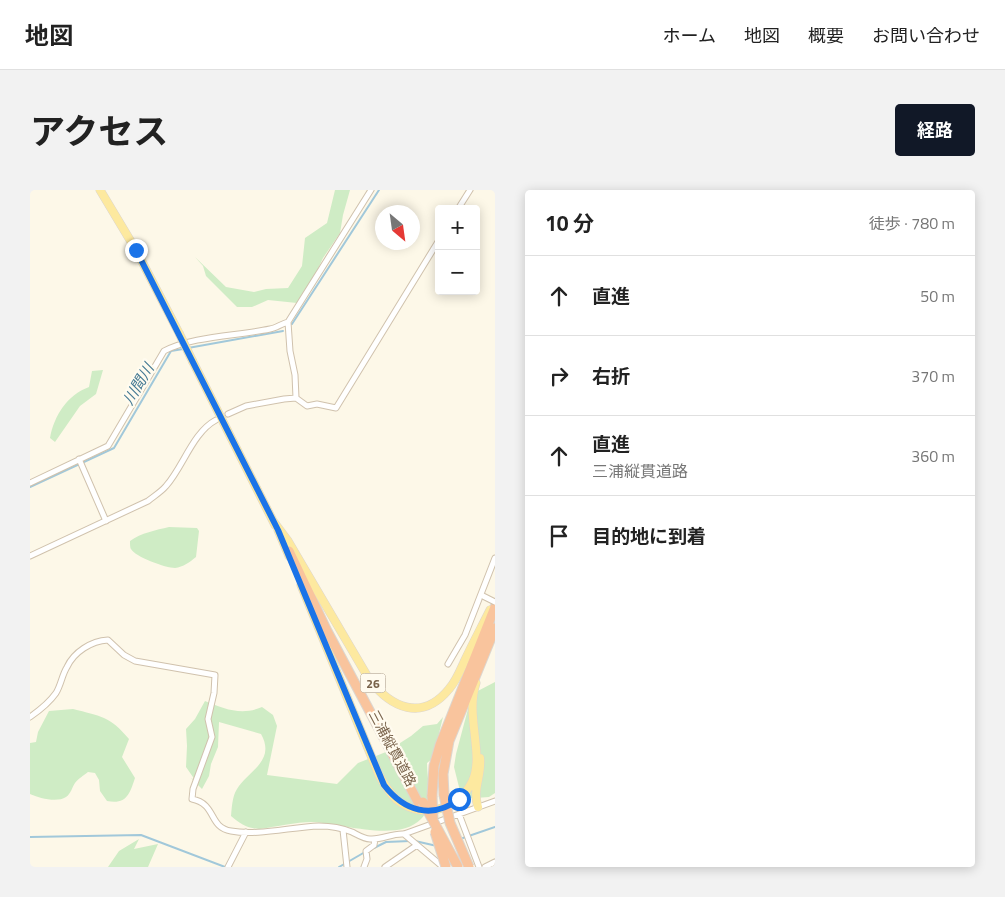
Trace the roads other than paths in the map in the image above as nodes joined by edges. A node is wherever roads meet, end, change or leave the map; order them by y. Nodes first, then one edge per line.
1 (100, 190) edge
2 (370, 190) edge
3 (470, 190) edge
4 (461, 205) edge
5 (435, 247) edge
6 (288, 322) junction
7 (296, 398) junction
8 (228, 414) dead end
9 (216, 420) dead end
10 (81, 462) junction
11 (30, 483) edge
12 (106, 520) junction
13 (273, 521) junction
14 (278, 530) junction
15 (289, 551) joint
16 (30, 556) edge
17 (495, 558) edge
18 (482, 596) junction
19 (495, 601) edge
20 (495, 606) edge
21 (495, 628) edge
22 (495, 635) edge
23 (448, 664) dead end
24 (30, 717) edge
25 (475, 744) junction
26 (495, 801) edge
27 (421, 803) junction
28 (478, 807) junction
29 (459, 814) junction
30 (343, 830) junction
31 (246, 832) junction
32 (404, 834) junction
33 (375, 839) junction
34 (417, 845) junction
35 (495, 862) edge
36 (228, 867) edge
37 (347, 867) edge
38 (364, 867) edge
39 (385, 867) edge
40 (445, 867) edge
41 (454, 867) edge
42 (458, 867) edge
43 (469, 867) edge
44 (479, 867) edge
45 (485, 867) edge

1 - 13 main road, 26, bridge
2 - 6 street
3 - 4 street
5 - 7 street
6 - 7 street
6 - 10 street
7 - 8 street
9 - 12 street
10 - 11 street
10 - 12 street
12 - 16 street
13 - 14 main road, 26
13 - 19 main road, 26
14 - 15 main road, 26
14 - 25 main road
15 - 27 highway, 三浦縦貫道路 / 26
17 - 18 street
18 - 19 street, bridge
18 - 23 street
20 - 40 highway, bridge
21 - 43 highway, bridge
22 - 25 main road
24 - 31 street
25 - 28 main road
26 - 28 street
27 - 41 highway, 三浦縦貫道路 / 26, bridge
27 - 42 highway, 三浦縦貫道路 / 26, bridge
28 - 29 street
29 - 32 street
29 - 44 street
30 - 31 street
30 - 33 street
30 - 37 street
31 - 36 street
32 - 33 street
32 - 34 street
33 - 38 street
34 - 39 street
34 - 40 street
35 - 45 street

